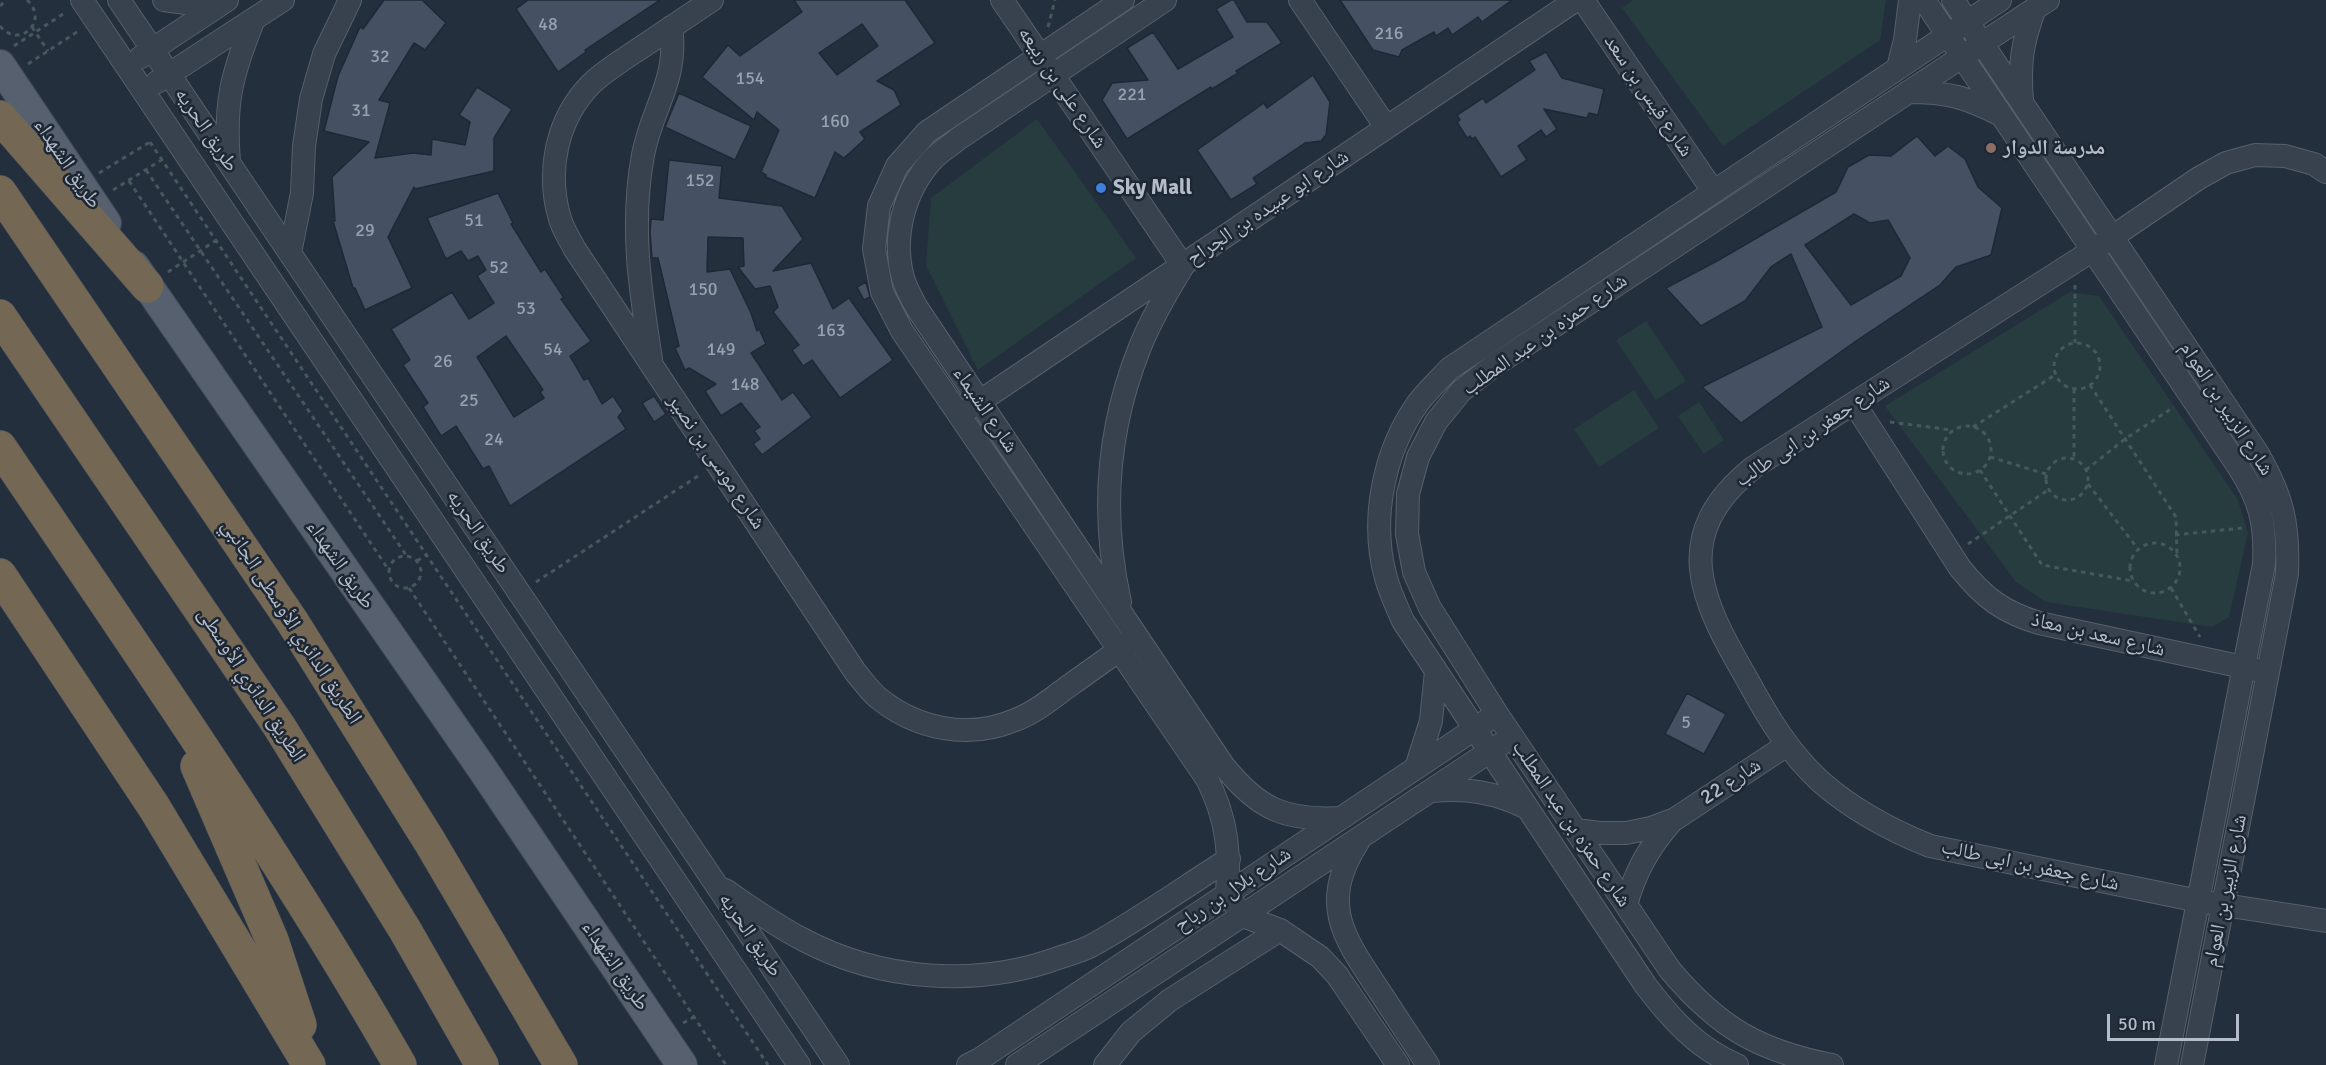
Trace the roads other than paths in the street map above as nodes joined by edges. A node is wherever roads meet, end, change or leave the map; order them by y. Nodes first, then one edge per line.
1 (119, 0) edge
2 (164, 0) edge
3 (283, 0) edge
4 (350, 0) edge
5 (712, 0) edge
6 (1002, 0) edge
7 (1123, 0) edge
8 (1165, 0) edge
9 (1300, 0) edge
10 (1576, 0) edge
11 (1583, 0) edge
12 (1910, 0) edge
13 (1924, 0) edge
14 (1953, 0) edge
15 (2000, 0) edge
16 (226, 1) edge
17 (2042, 4) edge
18 (87, 7) edge
19 (254, 19) junction
20 (1967, 22) junction
21 (671, 27) junction
22 (1948, 35) junction
23 (1982, 43) junction
24 (153, 50) junction
25 (1040, 56) junction
26 (1962, 56) junction
27 (6, 64) edge
28 (127, 67) junction
29 (1898, 68) junction
30 (170, 75) junction
31 (1053, 75) junction
32 (143, 91) junction
33 (1908, 92) junction
34 (2013, 111) junction
35 (0, 117) edge
36 (1386, 127) junction
37 (229, 164) junction
38 (2326, 172) edge
39 (1713, 191) junction
40 (0, 192) edge
41 (2112, 237) junction
42 (290, 253) junction
43 (2084, 256) junction
44 (1183, 266) junction
45 (147, 286) junction
46 (0, 316) edge
47 (652, 366) junction
48 (979, 402) junction
49 (1859, 411) junction
50 (959, 415) junction
51 (0, 447) edge
52 (0, 575) edge
53 (1124, 616) junction
54 (542, 627) junction
55 (516, 644) junction
56 (1128, 644) junction
57 (2244, 667) junction
58 (1436, 671) junction
59 (2268, 672) junction
60 (172, 703) junction
61 (1497, 714) junction
62 (1475, 729) junction
63 (1512, 737) junction
64 (1787, 745) junction
65 (1490, 752) junction
66 (1416, 768) junction
67 (1430, 792) junction
68 (1528, 808) junction
69 (1340, 818) junction
70 (1675, 819) junction
71 (1575, 830) junction
72 (1361, 837) junction
73 (1229, 860) junction
74 (715, 884) junction
75 (1227, 894) junction
76 (2199, 901) junction
77 (689, 902) junction
78 (1626, 905) junction
79 (2223, 905) junction
80 (1243, 916) junction
81 (2326, 921) edge
82 (1280, 930) junction
83 (2164, 1062) edge
84 (2195, 1063) edge
85 (839, 1064) edge
86 (309, 1065) edge
87 (400, 1065) edge
88 (482, 1065) edge
89 (561, 1065) edge
90 (682, 1065) edge
91 (800, 1065) edge
92 (968, 1065) edge
93 (1017, 1065) edge
94 (1105, 1065) edge
95 (1398, 1065) edge
96 (1428, 1065) edge
97 (1737, 1065) edge
98 (1832, 1065) edge

1 - 24 street, طريق الحريه
2 - 16 street
3 - 19 street
4 - 42 street
5 - 21 street, شارع موسى بن نصير
6 - 25 street, شارع على بن ربيعه
7 - 25 street, شارع الشيماء
8 - 31 street, شارع الشيماء
9 - 36 street
10 - 36 street, شارع ابو عبيده بن الجراح
11 - 39 street, شارع قيس بن سعد
12 - 29 street
13 - 22 street
14 - 20 street
15 - 20 street, شارع حمزه بن عبد المطلب
16 - 24 street
17 - 23 street, شارع حمزه بن عبد المطلب
17 - 34 street
18 - 28 street, طريق الحريه
19 - 30 street
19 - 37 street
20 - 22 street, شارع حمزه بن عبد المطلب
20 - 23 street, شارع الزبير بن العوام
21 - 47 street
21 - 47 street, شارع موسى بن نصير
22 - 26 street, شارع الزبير بن العوام
22 - 29 street, شارع حمزه بن عبد المطلب
23 - 26 street, شارع حمزه بن عبد المطلب
23 - 34 street, شارع الزبير بن العوام
24 - 28 street
24 - 30 street, طريق الحريه
25 - 31 street, شارع على بن ربيعه
25 - 50 street, شارع الشيماء
26 - 33 street, شارع حمزه بن عبد المطلب
26 - 34 street, شارع الزبير بن العوام
27 - 45 main road, طريق الشهداء
28 - 32 street, طريق الحريه
29 - 39 street, شارع حمزه بن عبد المطلب
30 - 32 street
30 - 37 street, طريق الحريه
31 - 44 street, شارع على بن ربيعه
31 - 48 street, شارع الشيماء
32 - 55 street, طريق الحريه
33 - 34 street
33 - 61 street, شارع حمزه بن عبد المطلب
34 - 41 street, شارع الزبير بن العوام
34 - 43 street, شارع الزبير بن العوام
35 - 45 highway
36 - 44 street, شارع ابو عبيده بن الجراح
37 - 42 street, طريق الحريه
38 - 41 street, شارع جعفر بن ابى طالب
39 - 58 street, شارع حمزه بن عبد المطلب
40 - 89 highway, الطريق الدائري الأوسطى الجانبي
41 - 43 street, شارع جعفر بن ابى طالب
41 - 59 street, شارع الزبير بن العوام
42 - 54 street, طريق الحريه
43 - 49 street, شارع جعفر بن ابى طالب
43 - 57 street, شارع الزبير بن العوام
44 - 48 street, شارع ابو عبيده بن الجراح
44 - 53 street
45 - 90 main road, طريق الشهداء
46 - 88 highway, الطريق الدائري الأوسطى
47 - 56 street, شارع موسى بن نصير
48 - 50 street, شارع ابو عبيده بن الجراح
48 - 53 street, شارع الشيماء
49 - 57 street, شارع سعد بن معاذ
49 - 64 street, شارع جعفر بن ابى طالب
50 - 56 street, شارع الشيماء
51 - 60 highway
52 - 86 highway
53 - 56 street, شارع الشيماء
54 - 55 street
54 - 74 street, طريق الحريه
55 - 77 street, طريق الحريه
56 - 69 street, شارع الشيماء
56 - 73 street, شارع الشيماء
57 - 59 street, شارع سعد بن معاذ
57 - 76 street, شارع الزبير بن العوام
58 - 62 street, شارع حمزه بن عبد المطلب
58 - 66 street
59 - 79 street, شارع الزبير بن العوام
60 - 86 highway
60 - 87 highway
61 - 62 street, شارع بلال بن رباح
61 - 63 street, شارع حمزه بن عبد المطلب
62 - 65 street, شارع حمزه بن عبد المطلب
62 - 66 street, شارع بلال بن رباح
63 - 65 street, شارع بلال بن رباح
63 - 71 street, شارع حمزه بن عبد المطلب
64 - 70 street, شارع 22
64 - 76 street, شارع جعفر بن ابى طالب
65 - 67 street, شارع بلال بن رباح
65 - 68 street, شارع حمزه بن عبد المطلب
66 - 69 street, شارع بلال بن رباح
67 - 68 street
67 - 72 street, شارع بلال بن رباح
68 - 97 street, شارع حمزه بن عبد المطلب
69 - 75 street, شارع بلال بن رباح
70 - 71 street, شارع 22
70 - 78 street, شارع 22
71 - 78 street, شارع حمزه بن عبد المطلب
72 - 80 street, شارع بلال بن رباح
72 - 96 street
73 - 74 street
73 - 75 street, شارع الشيماء
74 - 77 street
74 - 85 street, طريق الحريه
75 - 80 street
75 - 92 street, شارع بلال بن رباح
76 - 79 street, شارع جعفر بن ابى طالب
76 - 83 street, شارع الزبير بن العوام
77 - 91 street, طريق الحريه
78 - 98 street, شارع حمزه بن عبد المطلب
79 - 81 street, شارع جعفر بن ابى طالب
79 - 84 street, شارع الزبير بن العوام
80 - 82 street
80 - 93 street, شارع بلال بن رباح
82 - 94 street
82 - 95 street

